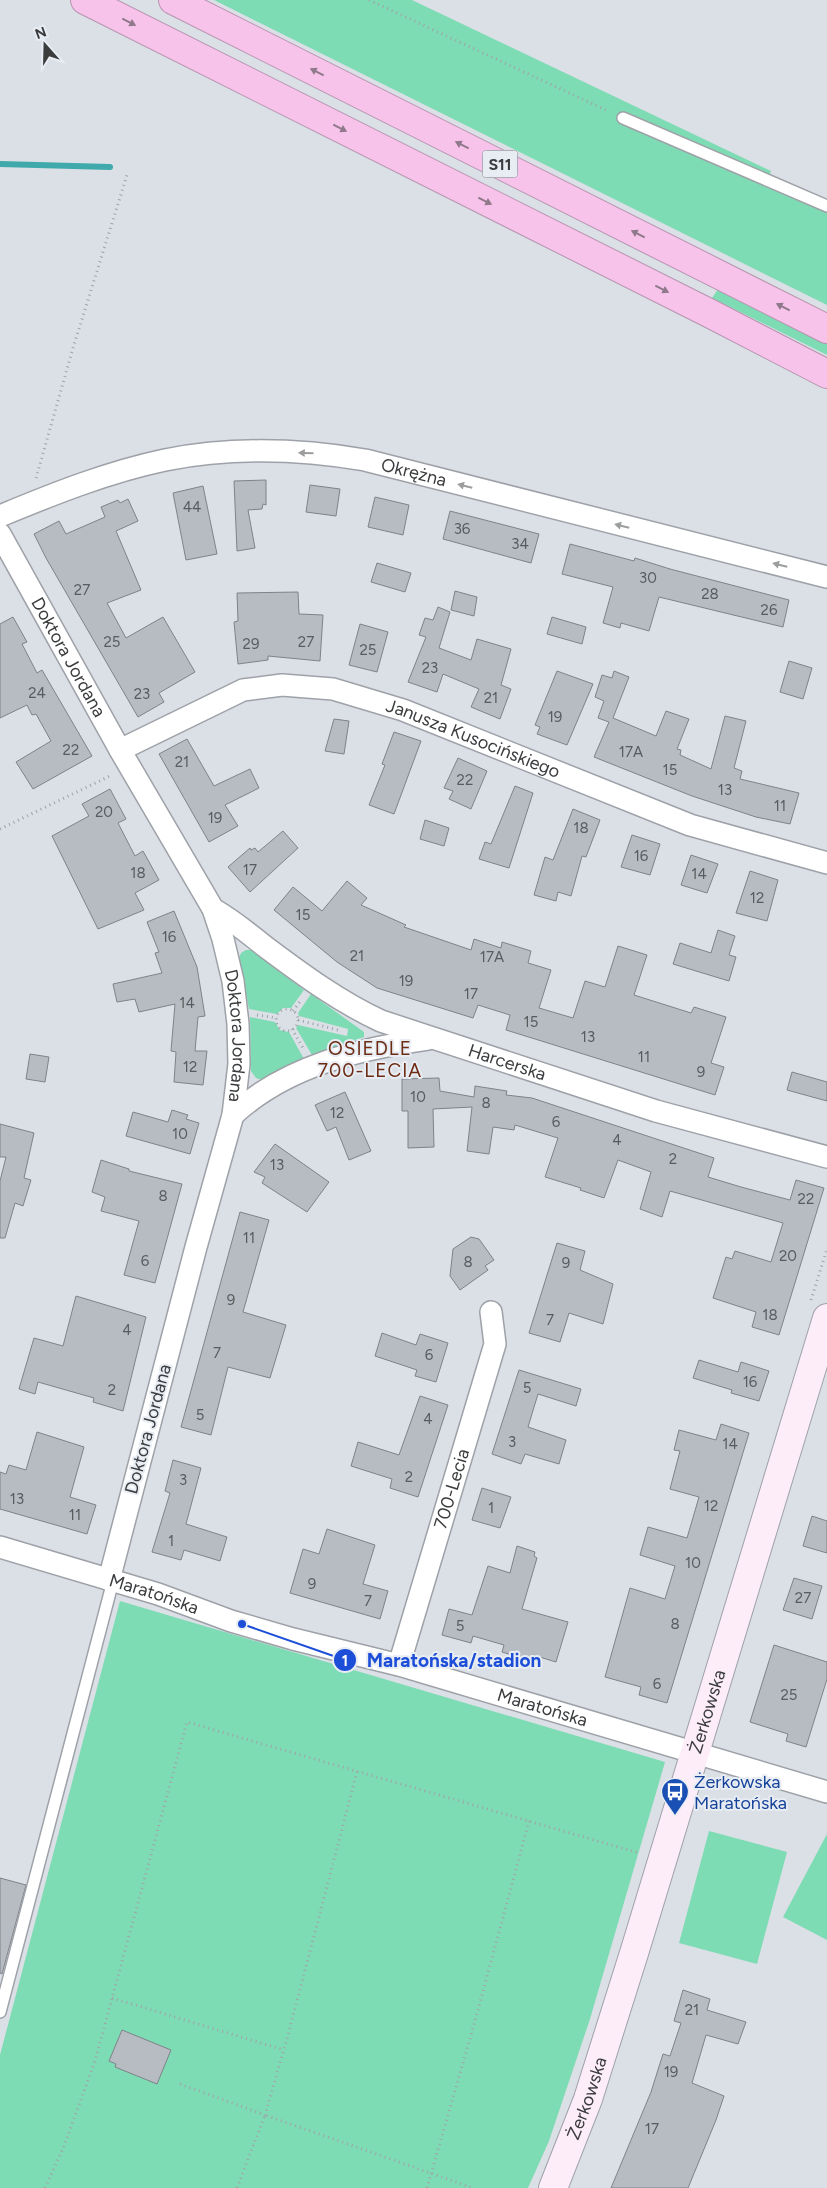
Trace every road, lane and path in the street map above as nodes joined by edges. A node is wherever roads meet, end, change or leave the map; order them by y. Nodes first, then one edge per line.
1 (85, 0) edge
2 (173, 0) edge
3 (369, 0) edge
4 (623, 118) joint
5 (128, 172) dead end
6 (827, 206) edge
7 (827, 328) edge
8 (827, 374) edge
9 (40, 500) junction
10 (0, 516) edge
11 (0, 534) edge
12 (827, 577) edge
13 (125, 758) junction
14 (0, 829) edge
15 (827, 863) edge
16 (213, 909) junction
17 (298, 1020) junction
18 (338, 1030) dead end
19 (432, 1038) junction
20 (233, 1115) junction
21 (827, 1157) edge
22 (491, 1312) dead end
23 (827, 1318) edge
24 (0, 1547) edge
25 (111, 1580) junction
26 (399, 1665) junction
27 (694, 1753) junction
28 (358, 1772) junction
29 (827, 1792) edge
30 (529, 1821) junction
31 (644, 1856) dead end
32 (112, 1998) junction
33 (0, 2012) edge
34 (284, 2050) junction
35 (180, 2084) dead end
36 (265, 2115) junction
37 (432, 2173) junction
38 (45, 2188) edge
39 (237, 2188) edge
40 (427, 2188) edge
41 (473, 2188) edge
42 (553, 2188) edge

1 -> 8 highway, S11
7 -> 2 highway, S11
3 - 4 path
4 - 6 lane
5 - 9 path
9 - 10 street, Okrężna
12 -> 9 street, Okrężna
11 - 13 street, Doktora Jordana
13 - 14 path
13 - 15 street, Janusza Kusocińskiego
13 - 16 street, Doktora Jordana
16 - 19 street, Harcerska
16 - 20 street, Doktora Jordana
17 - 17 path
17 - 18 path
19 - 20 street
19 - 21 street, Harcerska
20 - 25 street, Doktora Jordana
22 - 26 street, 700-Lecia
23 - 27 street, Żerkowska
24 - 25 street, Maratońska
25 - 26 street, Maratońska
25 - 33 lane
26 - 27 street, Maratońska
27 - 29 street, Maratońska
27 - 42 street, Żerkowska
28 - 30 path
28 - 32 path
28 - 34 path
30 - 31 path
30 - 37 path
32 - 34 path
32 - 38 path
34 - 36 path
35 - 36 path
36 - 37 path
36 - 39 path
37 - 40 path
37 - 41 path

